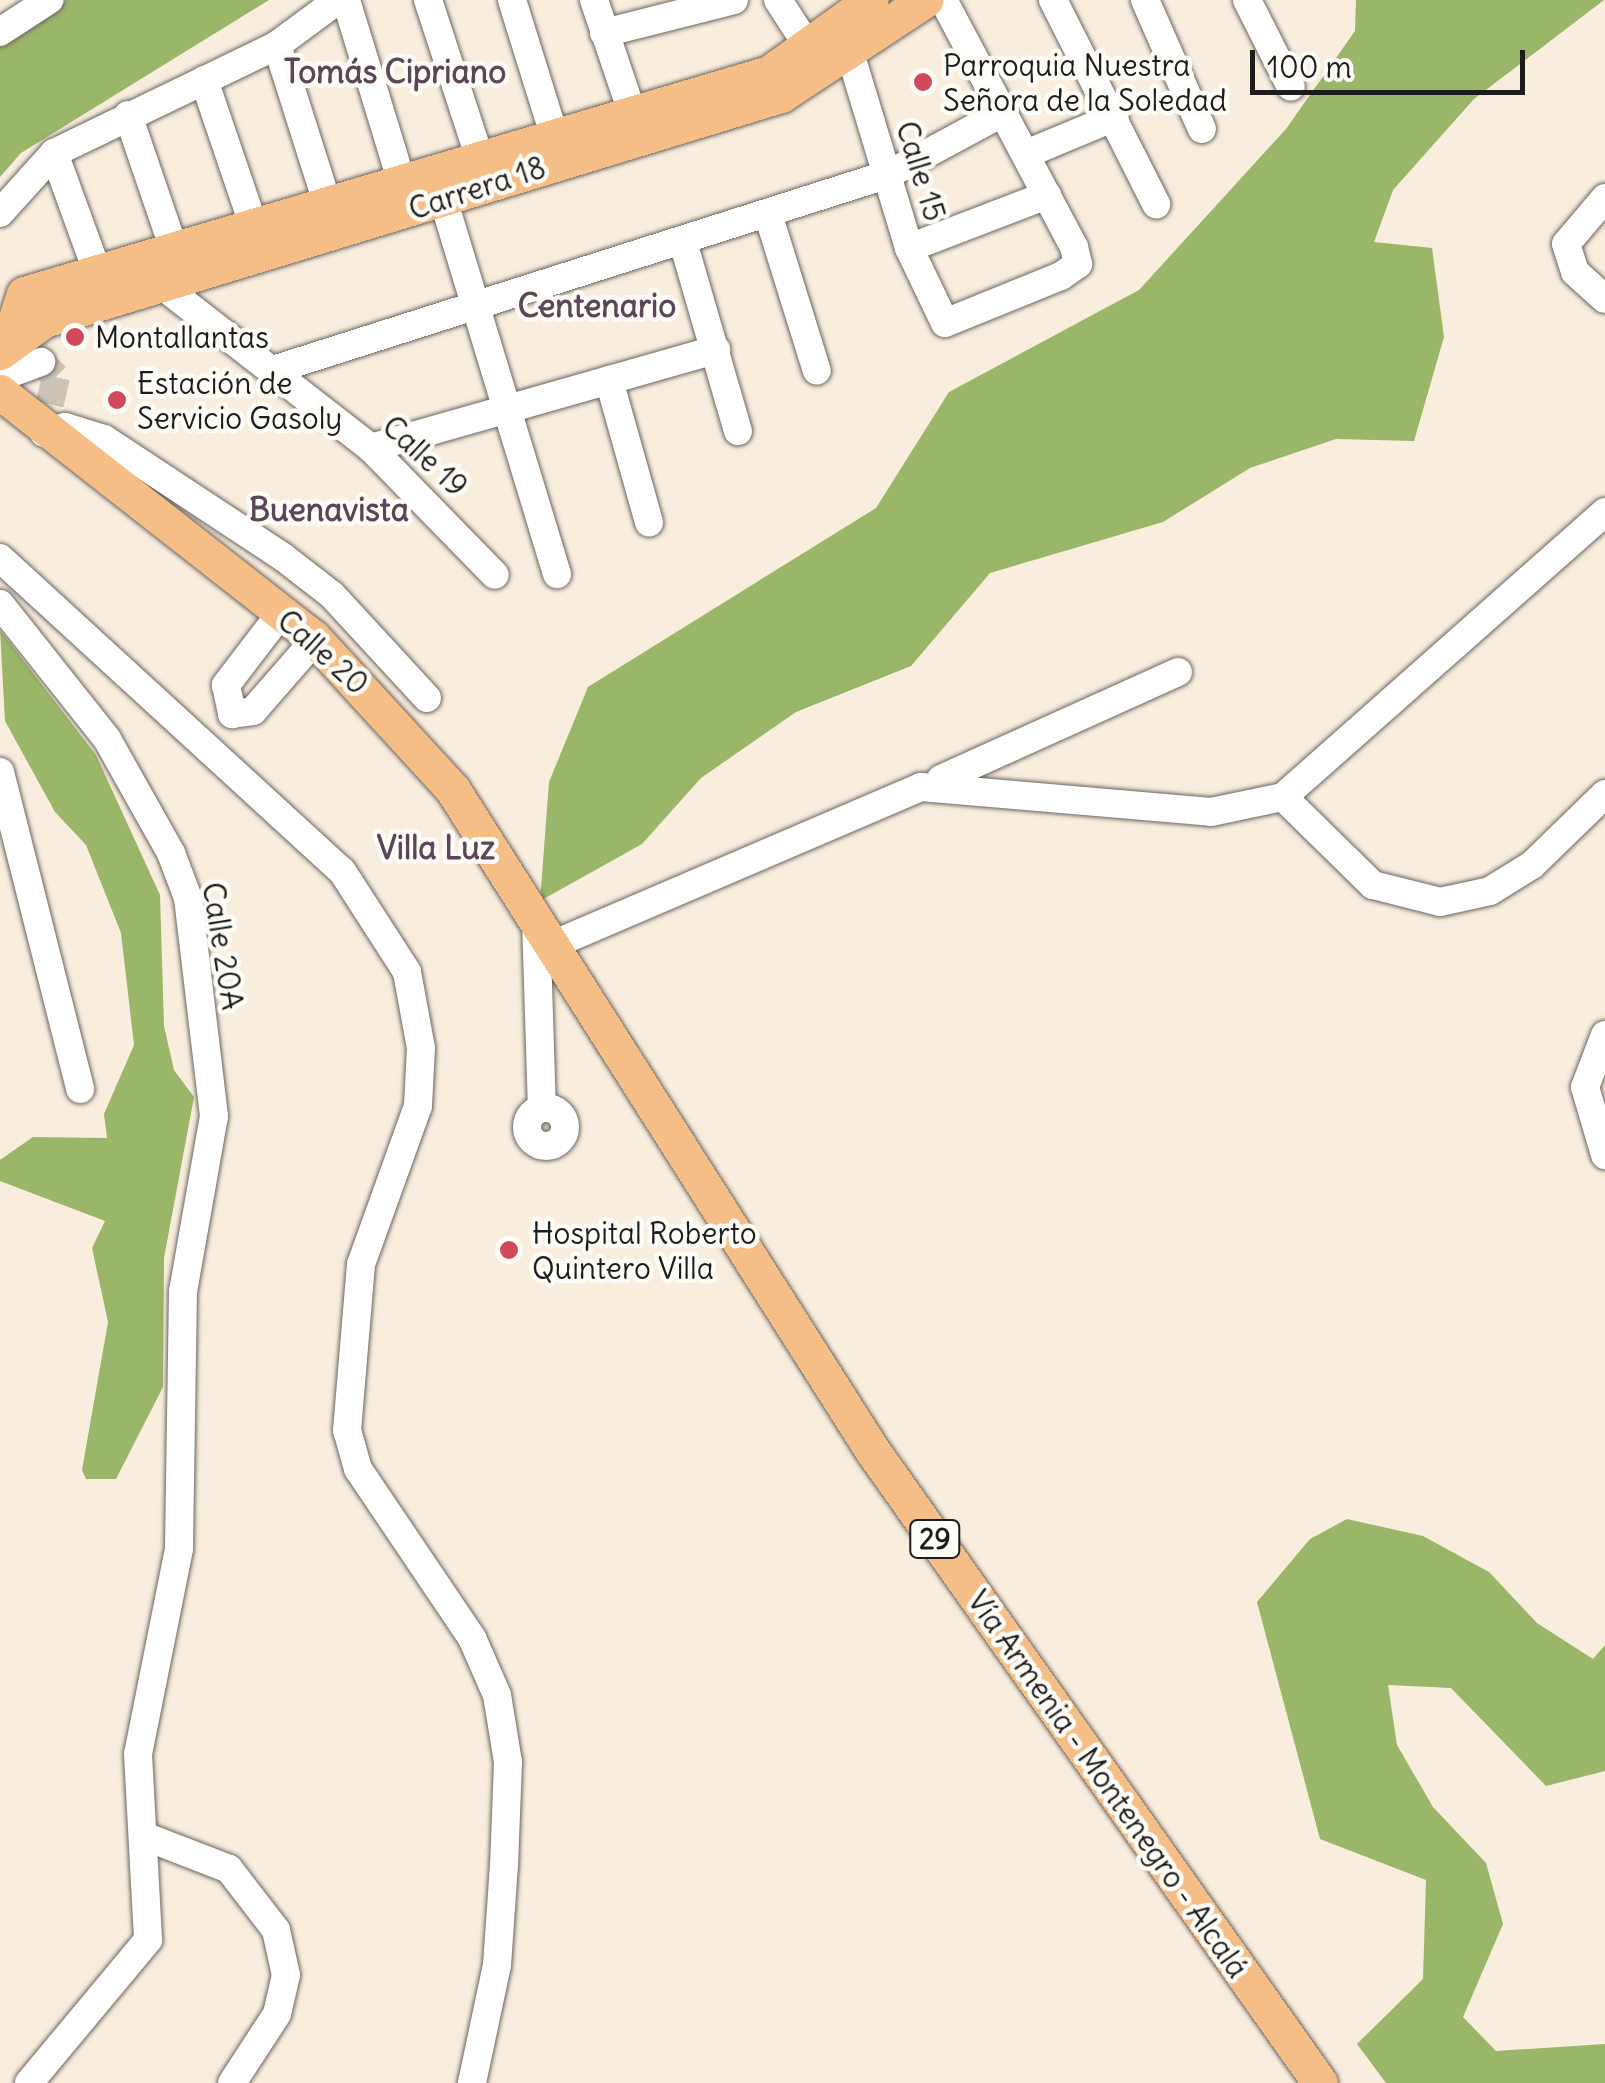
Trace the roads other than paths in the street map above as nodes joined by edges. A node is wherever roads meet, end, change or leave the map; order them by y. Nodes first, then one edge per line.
1 (49, 0) edge
2 (338, 0) edge
3 (346, 0) edge
4 (428, 0) edge
5 (512, 0) edge
6 (594, 0) edge
7 (734, 0) edge
8 (778, 0) edge
9 (871, 0) edge
10 (925, 0) edge
11 (942, 0) edge
12 (1053, 0) edge
13 (1144, 0) edge
14 (1247, 0) edge
15 (0, 32) edge
16 (604, 33) junction
17 (276, 46) junction
18 (809, 48) junction
19 (851, 56) junction
20 (204, 80) junction
21 (1291, 86) dead end
22 (632, 112) junction
23 (1004, 112) junction
24 (128, 114) junction
25 (1115, 117) junction
26 (1202, 129) dead end
27 (554, 135) junction
28 (54, 153) junction
29 (1026, 154) junction
30 (480, 159) junction
31 (889, 174) junction
32 (426, 186) junction
33 (1047, 195) junction
34 (1605, 198) edge
35 (1156, 204) dead end
36 (328, 206) junction
37 (0, 213) edge
38 (768, 214) junction
39 (254, 227) junction
40 (683, 242) junction
41 (174, 248) junction
42 (910, 248) junction
43 (97, 270) junction
44 (160, 283) junction
45 (1605, 299) edge
46 (473, 304) junction
47 (5, 345) edge
48 (716, 350) junction
49 (41, 362) dead end
50 (272, 370) junction
51 (817, 371) dead end
52 (0, 377) edge
53 (609, 380) junction
54 (0, 392) edge
55 (501, 404) junction
56 (738, 431) dead end
57 (43, 433) junction
58 (371, 448) junction
59 (1605, 512) edge
60 (649, 522) dead end
61 (0, 558) edge
62 (557, 574) dead end
63 (495, 575) dead end
64 (0, 604) edge
65 (281, 613) junction
66 (315, 640) junction
67 (1178, 672) dead end
68 (426, 698) dead end
69 (0, 772) edge
70 (921, 787) junction
71 (1605, 794) edge
72 (1283, 797) junction
73 (8, 822) edge
74 (535, 914) junction
75 (552, 945) junction
76 (571, 982) junction
77 (539, 1017) junction
78 (1605, 1035) edge
79 (80, 1089) dead end
80 (542, 1108) dead end
81 (1605, 1155) edge
82 (144, 1836) junction
83 (29, 2083) edge
84 (232, 2083) edge
85 (472, 2083) edge
86 (1320, 2083) edge

1 - 15 street
2 - 17 street
3 - 32 street
4 - 30 street
5 - 27 street
6 - 16 street
7 - 16 street
8 - 18 street
9 - 18 main road, Carrera 18
10 - 19 main road, Carrera 18
11 - 23 street
12 - 25 street
13 - 26 street
14 - 21 street
16 - 22 street
17 - 20 street
17 - 36 street
18 - 22 main road, Carrera 18
19 - 31 street, Calle 15
19 - 32 main road, Carrera 18
20 - 24 street
20 - 39 street
22 - 27 main road, Carrera 18
23 - 29 street
23 - 31 street
24 - 28 street
24 - 41 street
25 - 29 street
25 - 35 street
27 - 30 main road, Carrera 18
28 - 37 street
28 - 43 street
29 - 33 street
30 - 32 main road, Carrera 18
31 - 38 street
31 - 42 street, Calle 15
32 - 36 main road, Carrera 18
32 - 44 main road, Carrera 18
32 - 46 street
33 - 42 street
33 - 42 street, Calle 15
34 - 45 street
36 - 39 main road, Carrera 18
38 - 40 street
38 - 51 street
39 - 41 main road, Carrera 18
40 - 46 street
40 - 48 street
41 - 43 main road, Carrera 18
43 - 47 main road, Carrera 18
44 - 47 main road, Carrera 18
44 - 50 street, Calle 19
46 - 50 street
46 - 55 street
48 - 53 street
48 - 56 street
49 - 52 street
50 - 58 street, Calle 19
53 - 55 street
53 - 60 street
54 - 57 main road, Calle 20
55 - 58 street
55 - 62 street
57 - 65 main road, Calle 20
57 - 68 street
58 - 63 street, Calle 19
59 - 72 street
61 - 85 street
64 - 82 street, Calle 20A
65 - 66 main road, Calle 20
65 - 66 street
66 - 74 main road, Calle 20
67 - 70 street
69 - 73 street
70 - 72 street
70 - 75 street
71 - 72 street
73 - 79 street
74 - 75 main road, Calle 20
74 - 77 street
75 - 76 main road, Calle 20
76 - 77 street
76 - 86 main road, Vía Armenia - Montenegro - Alcalá / 29
77 - 80 street
78 - 81 street
82 - 83 street, Calle 20A
82 - 84 street

